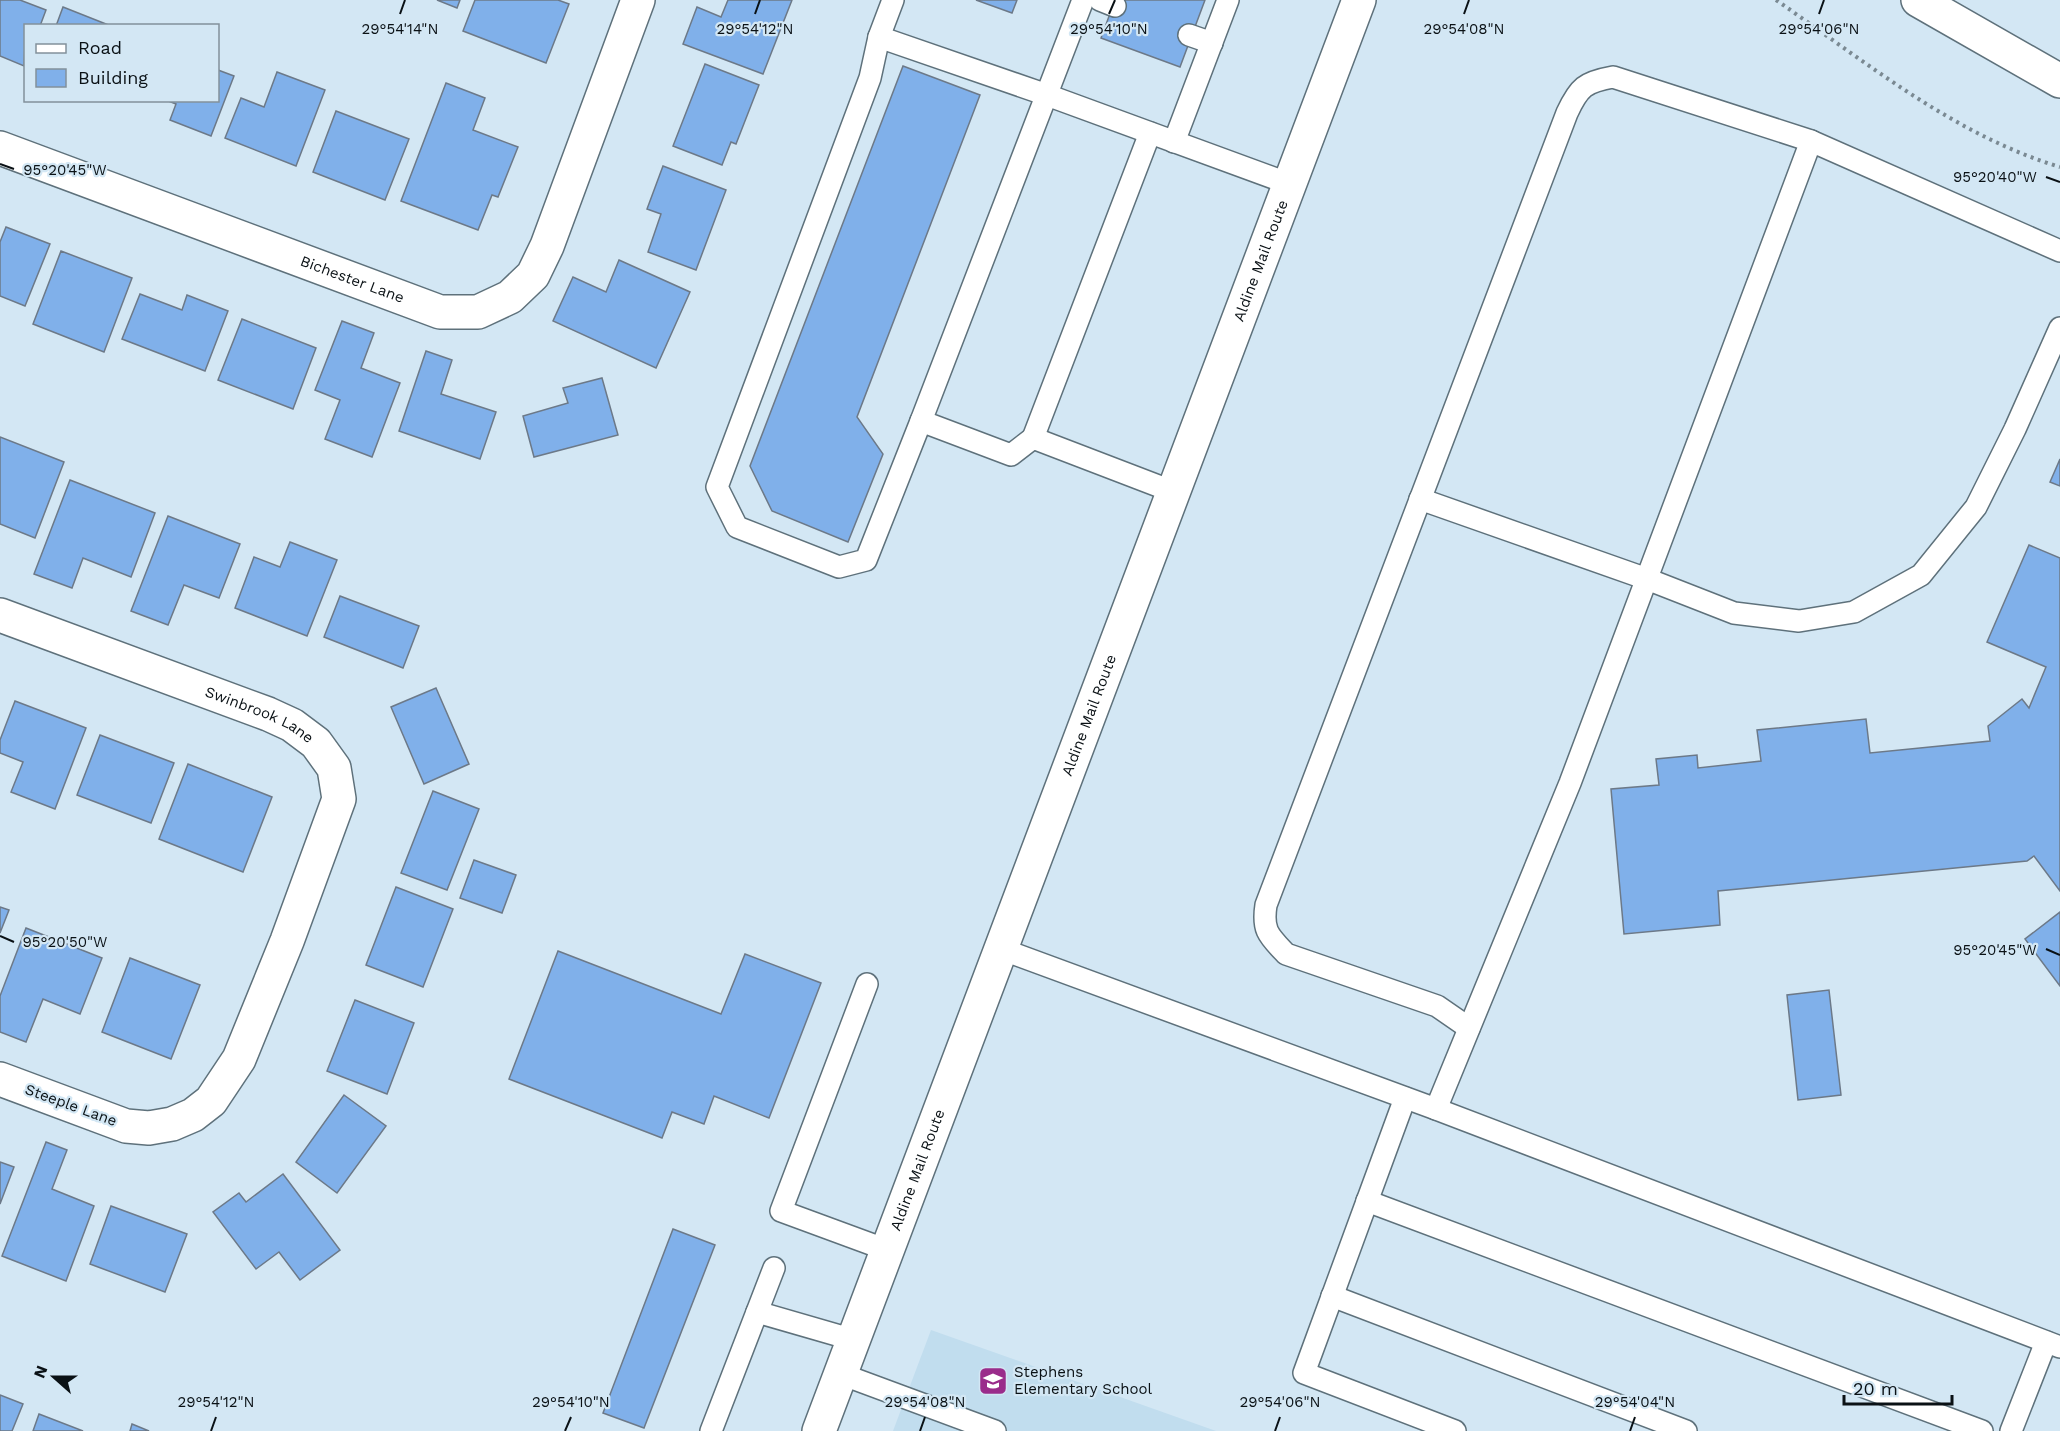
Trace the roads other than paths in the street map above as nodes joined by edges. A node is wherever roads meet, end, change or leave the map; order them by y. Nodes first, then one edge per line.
1 (638, 0) edge
2 (893, 0) edge
3 (1083, 0) edge
4 (1228, 0) edge
5 (1918, 0) edge
6 (1356, 1) edge
7 (1190, 34) dead end
8 (879, 37) junction
9 (1212, 43) junction
10 (2060, 81) edge
11 (1047, 95) junction
12 (1150, 133) junction
13 (1811, 141) junction
14 (1174, 142) junction
15 (0, 148) edge
16 (1290, 184) junction
17 (2060, 251) edge
18 (2060, 328) edge
19 (921, 420) junction
20 (1033, 438) junction
21 (1173, 492) junction
22 (1420, 500) junction
23 (1647, 579) junction
24 (0, 615) edge
25 (287, 941) joint
26 (1001, 949) junction
27 (867, 984) dead end
28 (1469, 1028) junction
29 (0, 1079) edge
30 (1405, 1098) junction
31 (1436, 1109) junction
32 (1367, 1201) junction
33 (887, 1250) junction
34 (774, 1268) dead end
35 (1332, 1296) junction
36 (757, 1312) junction
37 (854, 1340) junction
38 (2053, 1345) edge
39 (841, 1374) junction
40 (711, 1431) edge
41 (819, 1431) edge
42 (995, 1431) edge
43 (1455, 1431) edge
44 (1686, 1431) edge
45 (1982, 1431) edge
46 (2012, 1431) edge

1 - 15 street, Bichester Lane
2 - 8 lane
3 - 11 lane
4 - 9 lane
5 - 10 street
6 - 16 street, Aldine Mail Route
7 - 9 lane
8 - 11 lane
8 - 19 lane
9 - 14 lane
11 - 12 lane
11 - 19 lane
12 - 14 lane
12 - 20 lane
13 - 17 lane
13 - 22 lane
13 - 23 lane
14 - 16 lane
16 - 21 street, Aldine Mail Route
18 - 23 lane
19 - 20 lane
20 - 21 lane
21 - 26 street, Aldine Mail Route
22 - 23 lane
22 - 28 lane
23 - 28 lane
24 - 25 street, Swinbrook Lane
25 - 29 street, Steeple Lane
26 - 30 lane
26 - 33 street, Aldine Mail Route
27 - 33 lane
28 - 31 lane
30 - 31 lane
30 - 32 lane
31 - 38 lane
32 - 35 lane
32 - 45 lane
33 - 37 street, Aldine Mail Route
34 - 36 lane
35 - 43 lane
35 - 44 lane
36 - 37 lane
36 - 40 lane
37 - 39 street, Aldine Mail Route
38 - 46 lane
39 - 41 street, Aldine Mail Route
39 - 42 lane

